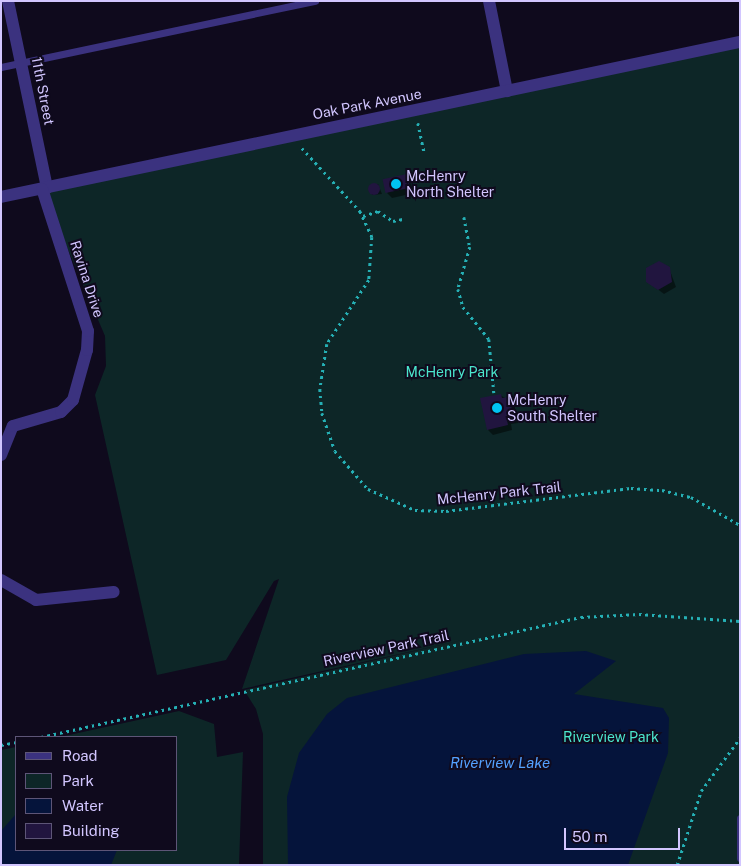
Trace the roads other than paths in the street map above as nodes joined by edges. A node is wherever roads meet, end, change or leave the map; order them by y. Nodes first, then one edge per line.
1 (8, 1) edge
2 (315, 1) edge
3 (489, 1) edge
4 (740, 42) edge
5 (22, 63) junction
6 (1, 67) edge
7 (506, 91) junction
8 (45, 188) junction
9 (1, 197) edge
10 (7, 427) edge
11 (1, 455) edge
12 (1, 580) edge
13 (114, 592) dead end
14 (740, 818) edge
15 (740, 858) edge

1 - 5 street, 11th Street
2 - 5 lane
3 - 7 street
4 - 7 street, Oak Park Avenue
5 - 6 lane
5 - 8 street, 11th Street
7 - 8 street, Oak Park Avenue
8 - 9 street, Oak Park Avenue
8 - 10 street, Ravina Drive
10 - 11 street, Ravina Drive
12 - 13 street
14 - 15 lane

